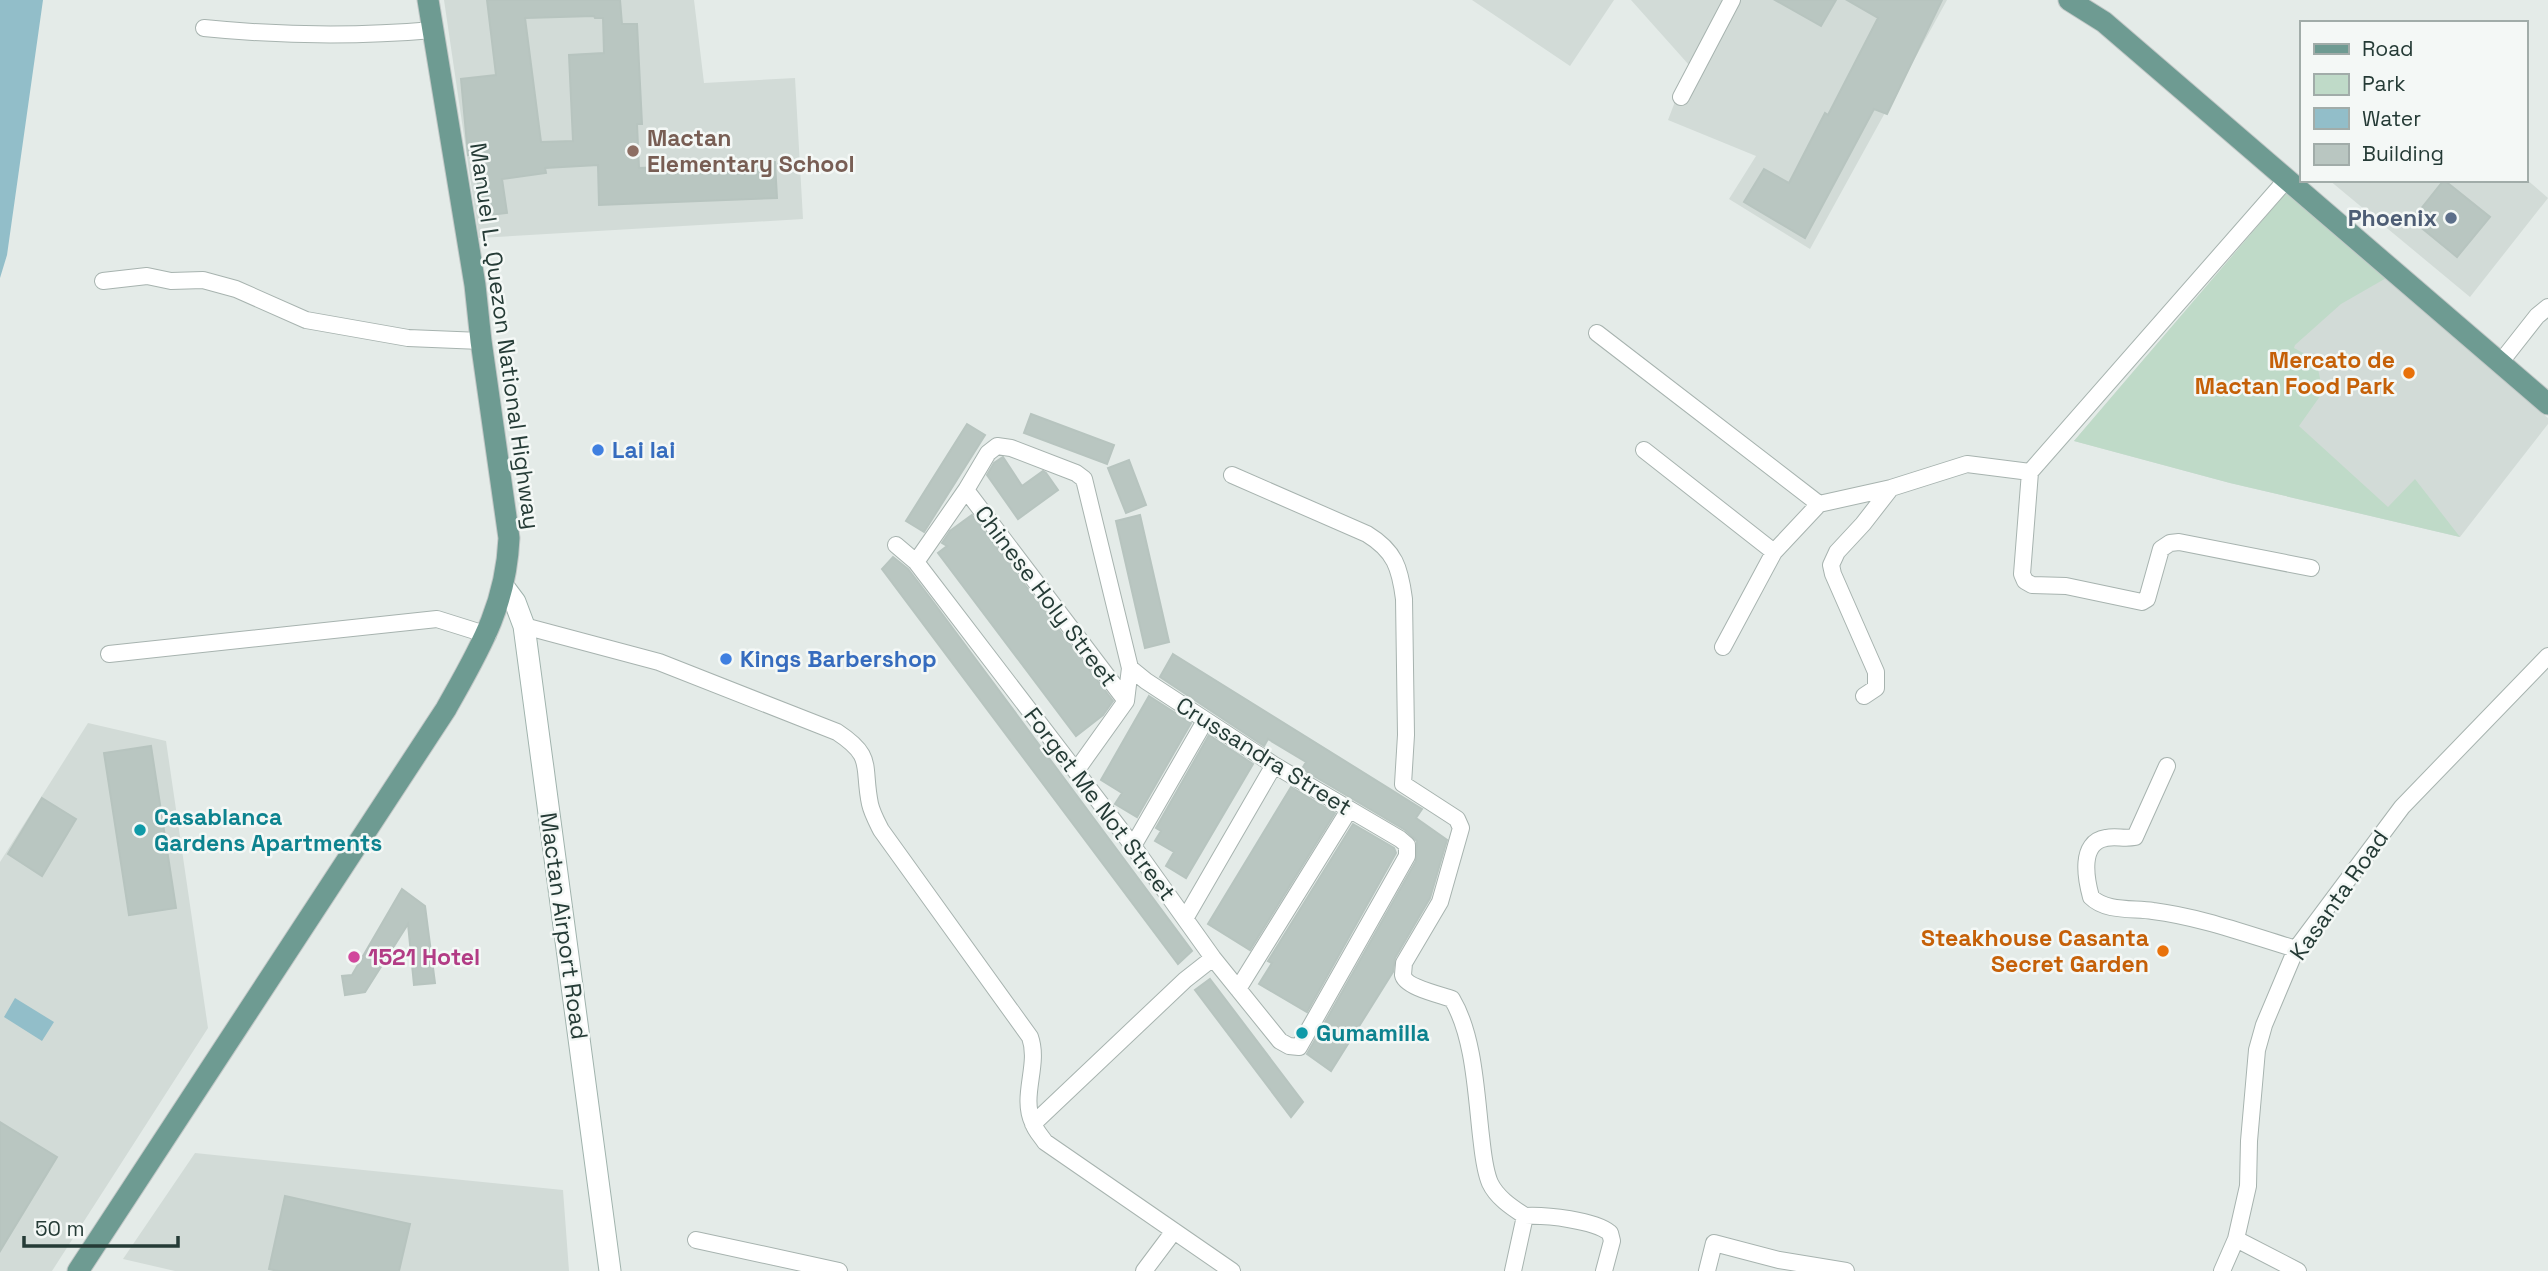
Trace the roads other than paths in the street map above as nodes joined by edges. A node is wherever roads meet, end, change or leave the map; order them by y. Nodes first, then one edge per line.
1 (428, 0) edge
2 (1732, 0) edge
3 (2069, 0) edge
4 (204, 28) dead end
5 (433, 30) junction
6 (1681, 97) dead end
7 (2287, 179) junction
8 (103, 281) dead end
9 (2548, 307) edge
10 (1597, 333) dead end
11 (481, 341) junction
12 (2500, 362) junction
13 (2548, 404) edge
14 (1644, 450) dead end
15 (2030, 472) junction
16 (1232, 475) dead end
17 (1891, 488) junction
18 (966, 490) junction
19 (1819, 504) junction
20 (896, 545) dead end
21 (1774, 552) junction
22 (916, 562) junction
23 (2311, 568) dead end
24 (503, 586) junction
25 (524, 626) junction
26 (488, 635) junction
27 (1723, 647) dead end
28 (109, 654) dead end
29 (2548, 656) edge
30 (1130, 668) junction
31 (1864, 696) dead end
32 (1126, 701) junction
33 (1205, 721) junction
34 (1273, 765) junction
35 (2167, 766) dead end
36 (1076, 771) junction
37 (1349, 810) junction
38 (1133, 846) junction
39 (1185, 917) junction
40 (2295, 949) junction
41 (1213, 958) junction
42 (1238, 989) junction
43 (1305, 1038) joint
44 (1033, 1124) junction
45 (1525, 1216) junction
46 (1174, 1231) junction
47 (2236, 1239) junction
48 (696, 1240) dead end
49 (1779, 1266) edge
50 (78, 1271) edge
51 (610, 1271) edge
52 (839, 1271) edge
53 (1144, 1271) edge
54 (1232, 1271) edge
55 (1513, 1271) edge
56 (1604, 1271) edge
57 (1707, 1271) edge
58 (1846, 1271) edge
59 (2222, 1271) edge
60 (2298, 1271) edge

1 - 5 main road, Manuel L. Quezon National Highway
2 - 6 street
3 - 7 main road
4 - 5 street
5 - 11 main road, Manuel L. Quezon National Highway
7 - 12 main road
7 - 15 street
8 - 11 street
9 - 12 street
10 - 19 street
11 - 24 main road, Manuel L. Quezon National Highway
12 - 13 main road
14 - 21 street
15 - 17 street
15 - 23 street
16 - 45 street
17 - 19 street
17 - 31 street
18 - 22 street
18 - 30 street
18 - 32 street, Chinese Holy Street
19 - 21 street
20 - 22 street, Forget Me Not Street
21 - 27 street
22 - 36 street, Forget Me Not Street
24 - 25 main road, Mactan Airport Road
24 - 26 main road, Manuel L. Quezon National Highway
25 - 44 street
25 - 51 main road, Mactan Airport Road
26 - 28 street
26 - 50 main road, Manuel L. Quezon National Highway
29 - 40 street, Kasanta Road
30 - 32 street
30 - 33 street, Crussandra Street
32 - 36 street
33 - 34 street, Crussandra Street
33 - 38 street
34 - 37 street, Crussandra Street
34 - 39 street
35 - 40 street
36 - 38 street, Forget Me Not Street
37 - 42 street
37 - 43 street, Crussandra Street
38 - 39 street, Forget Me Not Street
39 - 41 street, Forget Me Not Street
40 - 47 street, Kasanta Road
41 - 42 street, Forget Me Not Street
41 - 44 street
42 - 43 street, Forget Me Not Street
44 - 46 street
45 - 55 street
45 - 56 street
46 - 53 street
46 - 54 street
47 - 59 street, Kasanta Road
47 - 60 street
48 - 52 street
49 - 57 street
49 - 58 street

